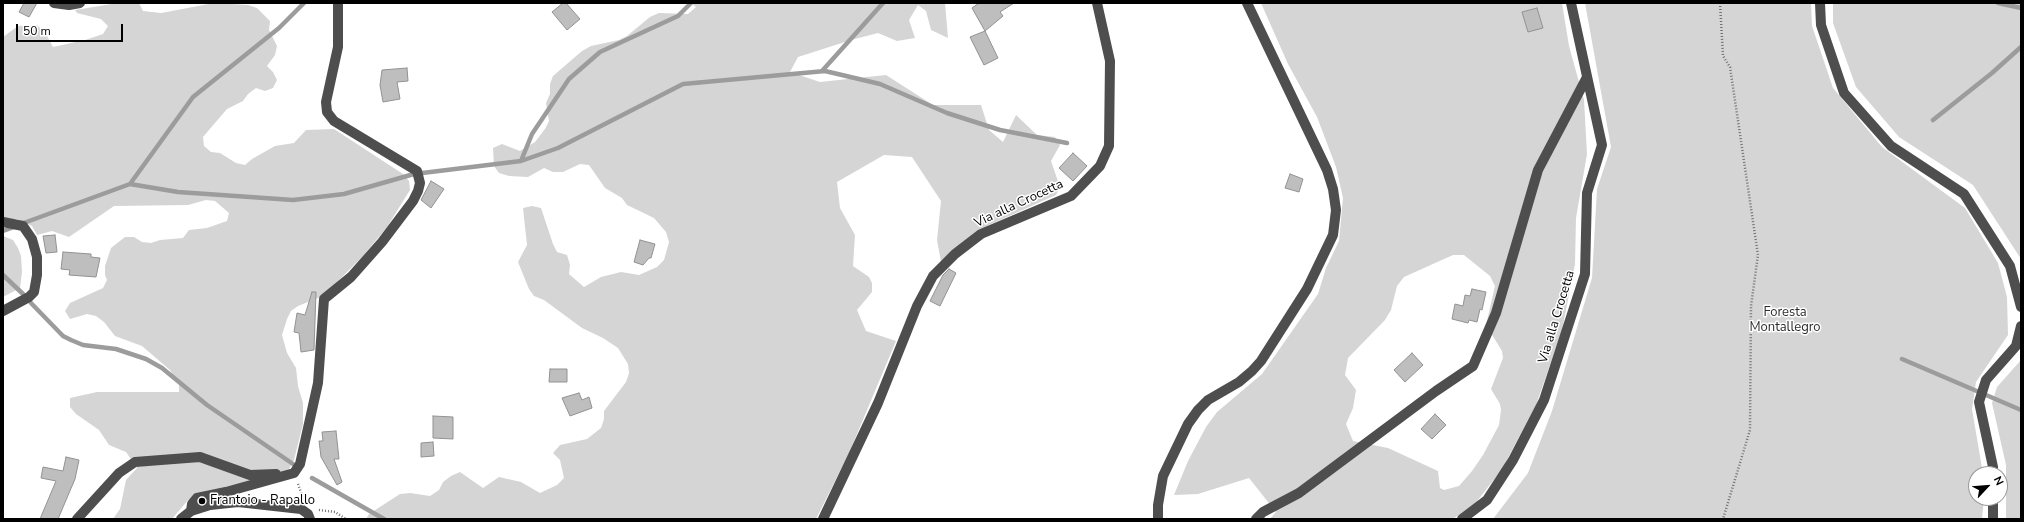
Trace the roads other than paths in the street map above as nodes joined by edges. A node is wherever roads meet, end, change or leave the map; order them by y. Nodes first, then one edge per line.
1 (54, 3) edge
2 (80, 3) edge
3 (338, 3) edge
4 (1096, 3) edge
5 (1247, 3) edge
6 (1571, 3) edge
7 (1820, 3) edge
8 (1586, 77) junction
9 (3, 222) edge
10 (2021, 308) edge
11 (3, 311) edge
12 (2021, 326) edge
13 (1993, 466) edge
14 (294, 473) junction
15 (1993, 506) edge
16 (191, 511) junction
17 (77, 519) edge
18 (181, 519) edge
19 (310, 519) edge
20 (823, 519) edge
21 (1158, 519) edge
22 (1256, 519) edge
23 (1462, 519) edge
24 (1993, 519) edge

1 - 2 street
3 - 14 street
4 - 20 street, Via alla Crocetta
5 - 21 street
6 - 8 street, Via alla Crocetta
7 - 10 street
8 - 22 street
8 - 23 street, Via alla Crocetta
9 - 11 street
12 - 13 street
14 - 16 street
14 - 17 street
15 - 24 street
16 - 18 street
16 - 19 street

